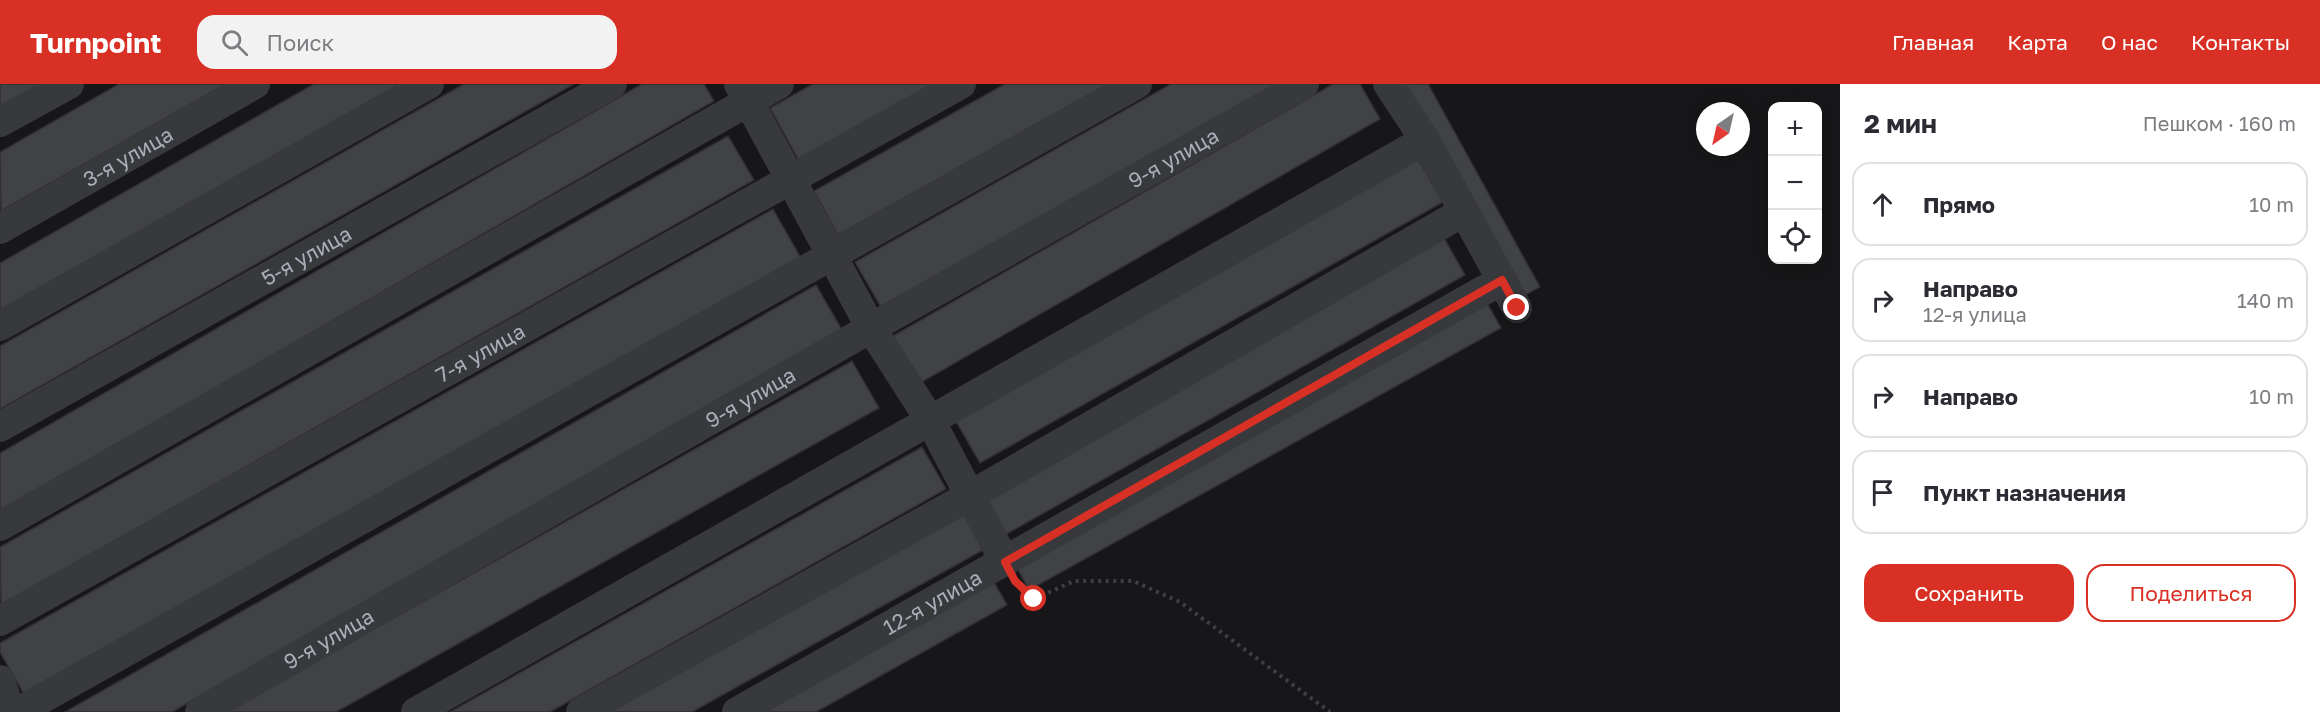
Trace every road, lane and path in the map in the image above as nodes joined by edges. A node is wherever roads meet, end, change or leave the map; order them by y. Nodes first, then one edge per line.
1 (69, 84) edge
2 (255, 84) edge
3 (429, 84) edge
4 (612, 84) edge
5 (779, 84) edge
6 (961, 84) edge
7 (1137, 84) edge
8 (1304, 84) edge
9 (1388, 84) edge
10 (743, 92) edge
11 (0, 122) edge
12 (1425, 140) junction
13 (790, 179) junction
14 (1463, 212) junction
15 (0, 229) edge
16 (831, 254) junction
17 (1502, 280) junction
18 (1517, 308) dead end
19 (0, 326) edge
20 (871, 328) junction
21 (930, 420) junction
22 (0, 427) edge
23 (971, 495) junction
24 (0, 526) edge
25 (1005, 562) junction
26 (0, 621) edge
27 (0, 680) edge
28 (10, 712) edge
29 (18, 712) edge
30 (200, 712) edge
31 (416, 712) edge
32 (581, 712) edge
33 (737, 712) edge
34 (1330, 712) edge

1 - 11 street
2 - 15 street, 3-я улица
3 - 19 street
4 - 22 street, 5-я улица
5 - 10 street
6 - 13 street, 7-я улица
7 - 16 street
8 - 20 street, 9-я улица
9 - 12 street
10 - 13 street
10 - 24 street
12 - 14 street
12 - 21 street
13 - 16 street
13 - 26 street, 7-я улица
14 - 17 street
14 - 23 street
16 - 20 street
16 - 29 street
17 - 18 street
17 - 25 street, 12-я улица
20 - 21 street
20 - 30 street, 9-я улица
21 - 23 street
21 - 31 street
23 - 25 street
23 - 32 street
25 - 33 street, 12-я улица
25 - 34 path
27 - 28 street

